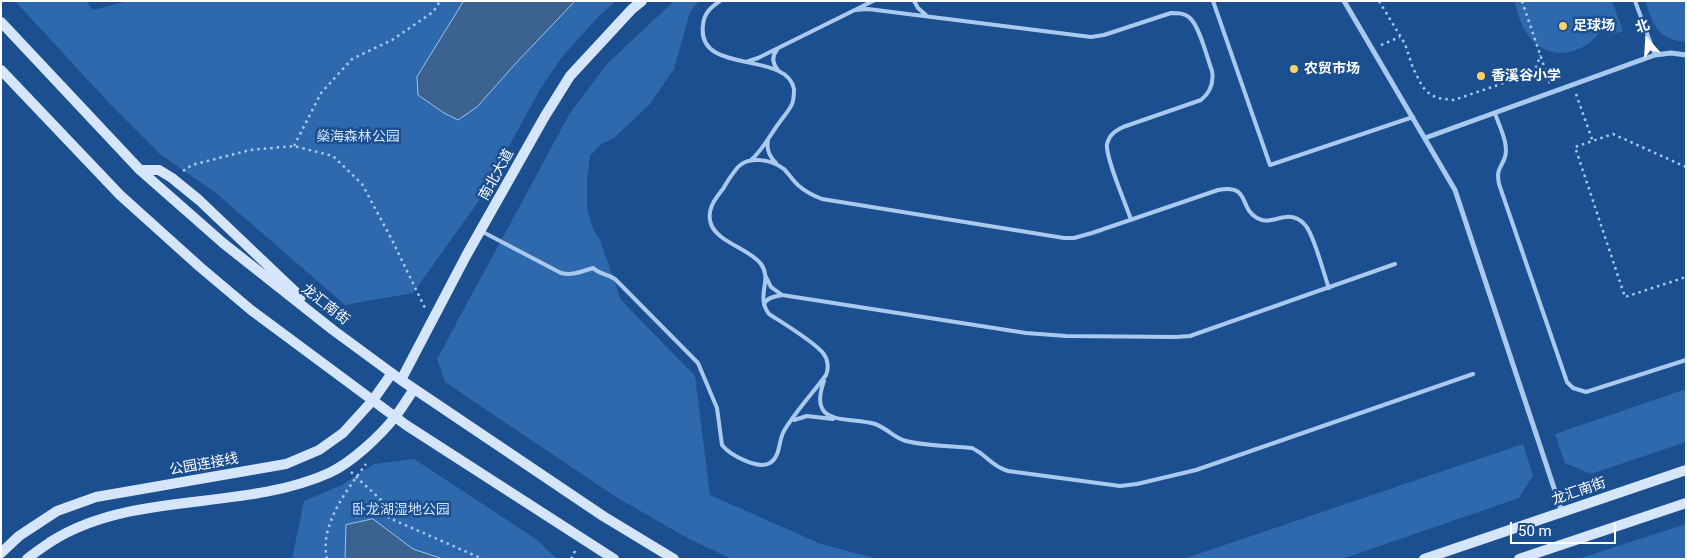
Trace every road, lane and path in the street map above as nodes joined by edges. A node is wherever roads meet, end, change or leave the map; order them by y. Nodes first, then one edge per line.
1 (440, 1) edge
2 (642, 1) edge
3 (720, 1) edge
4 (873, 1) edge
5 (914, 1) edge
6 (1212, 1) edge
7 (1344, 1) edge
8 (1379, 1) edge
9 (1522, 1) edge
10 (1635, 1) edge
11 (855, 10) junction
12 (928, 17) junction
13 (1, 22) edge
14 (1400, 37) junction
15 (778, 48) junction
16 (1373, 49) junction
17 (1540, 55) junction
18 (1655, 55) junction
19 (1686, 55) edge
20 (744, 62) junction
21 (1, 70) edge
22 (778, 70) junction
23 (1530, 74) junction
24 (1550, 84) junction
25 (1573, 85) junction
26 (1553, 92) junction
27 (1495, 113) junction
28 (1413, 117) junction
29 (768, 138) junction
30 (1425, 138) junction
31 (1593, 142) junction
32 (294, 146) junction
33 (749, 161) junction
34 (778, 165) junction
35 (1686, 168) edge
36 (140, 170) junction
37 (172, 178) junction
38 (1131, 220) junction
39 (481, 231) junction
40 (1396, 264) dead end
41 (1686, 276) edge
42 (766, 277) junction
43 (1329, 288) junction
44 (782, 295) junction
45 (764, 305) junction
46 (432, 323) junction
47 (333, 330) junction
48 (1686, 360) edge
49 (392, 374) junction
50 (1473, 374) dead end
51 (826, 375) junction
52 (402, 380) junction
53 (414, 389) junction
54 (373, 400) junction
55 (395, 417) junction
56 (838, 420) junction
57 (790, 423) junction
58 (367, 463) dead end
59 (343, 464) junction
60 (1686, 470) edge
61 (356, 478) junction
62 (1686, 503) edge
63 (1562, 512) junction
64 (1, 553) edge
65 (28, 559) edge
66 (327, 559) edge
67 (483, 559) edge
68 (614, 559) edge
69 (674, 559) edge
70 (1424, 559) edge
71 (1519, 559) edge

1 - 32 path
2 - 39 main road, 南北大道
3 - 20 lane
4 - 11 lane
5 - 12 lane
6 - 28 lane
7 - 16 street
8 - 14 path
9 - 17 path
10 - 18 lane
11 - 12 lane
11 - 15 lane
12 - 38 lane
13 - 36 main road, 龙汇南街
14 - 16 path
14 - 23 path
15 - 20 lane
15 - 22 lane
16 - 28 street
17 - 23 path
17 - 24 path
18 - 19 street
18 - 25 street
20 - 22 lane
21 - 54 main road
22 - 29 lane
23 - 24 path
24 - 26 path
25 - 26 street
25 - 31 path
26 - 27 street
27 - 30 street
27 - 48 lane
28 - 30 street
29 - 33 lane
29 - 34 lane
30 - 63 street
31 - 35 path
31 - 41 path
32 - 37 path
32 - 46 path
33 - 34 lane
33 - 42 lane
34 - 38 lane
36 - 37 main road
36 - 47 main road, 龙汇南街
37 - 47 main road
38 - 43 lane
39 - 46 main road, 南北大道
39 - 57 lane
40 - 43 lane
42 - 44 lane
42 - 45 lane
43 - 44 lane
44 - 45 lane
45 - 51 lane
46 - 52 main road, 南北大道
47 - 49 main road, 龙汇南街
49 - 52 main road, 龙汇南街
49 - 54 main road, 公园连接线
50 - 56 lane
51 - 56 lane
51 - 57 lane
52 - 53 main road, 龙汇南街
53 - 55 main road
53 - 69 main road, 龙汇南街
54 - 55 main road
54 - 64 main road, 公园连接线
55 - 59 main road
55 - 68 main road
56 - 57 lane
58 - 61 path
59 - 61 path
59 - 65 main road
60 - 63 main road, 龙汇南街
61 - 66 path
61 - 67 path
62 - 71 main road
63 - 70 main road, 龙汇南街

